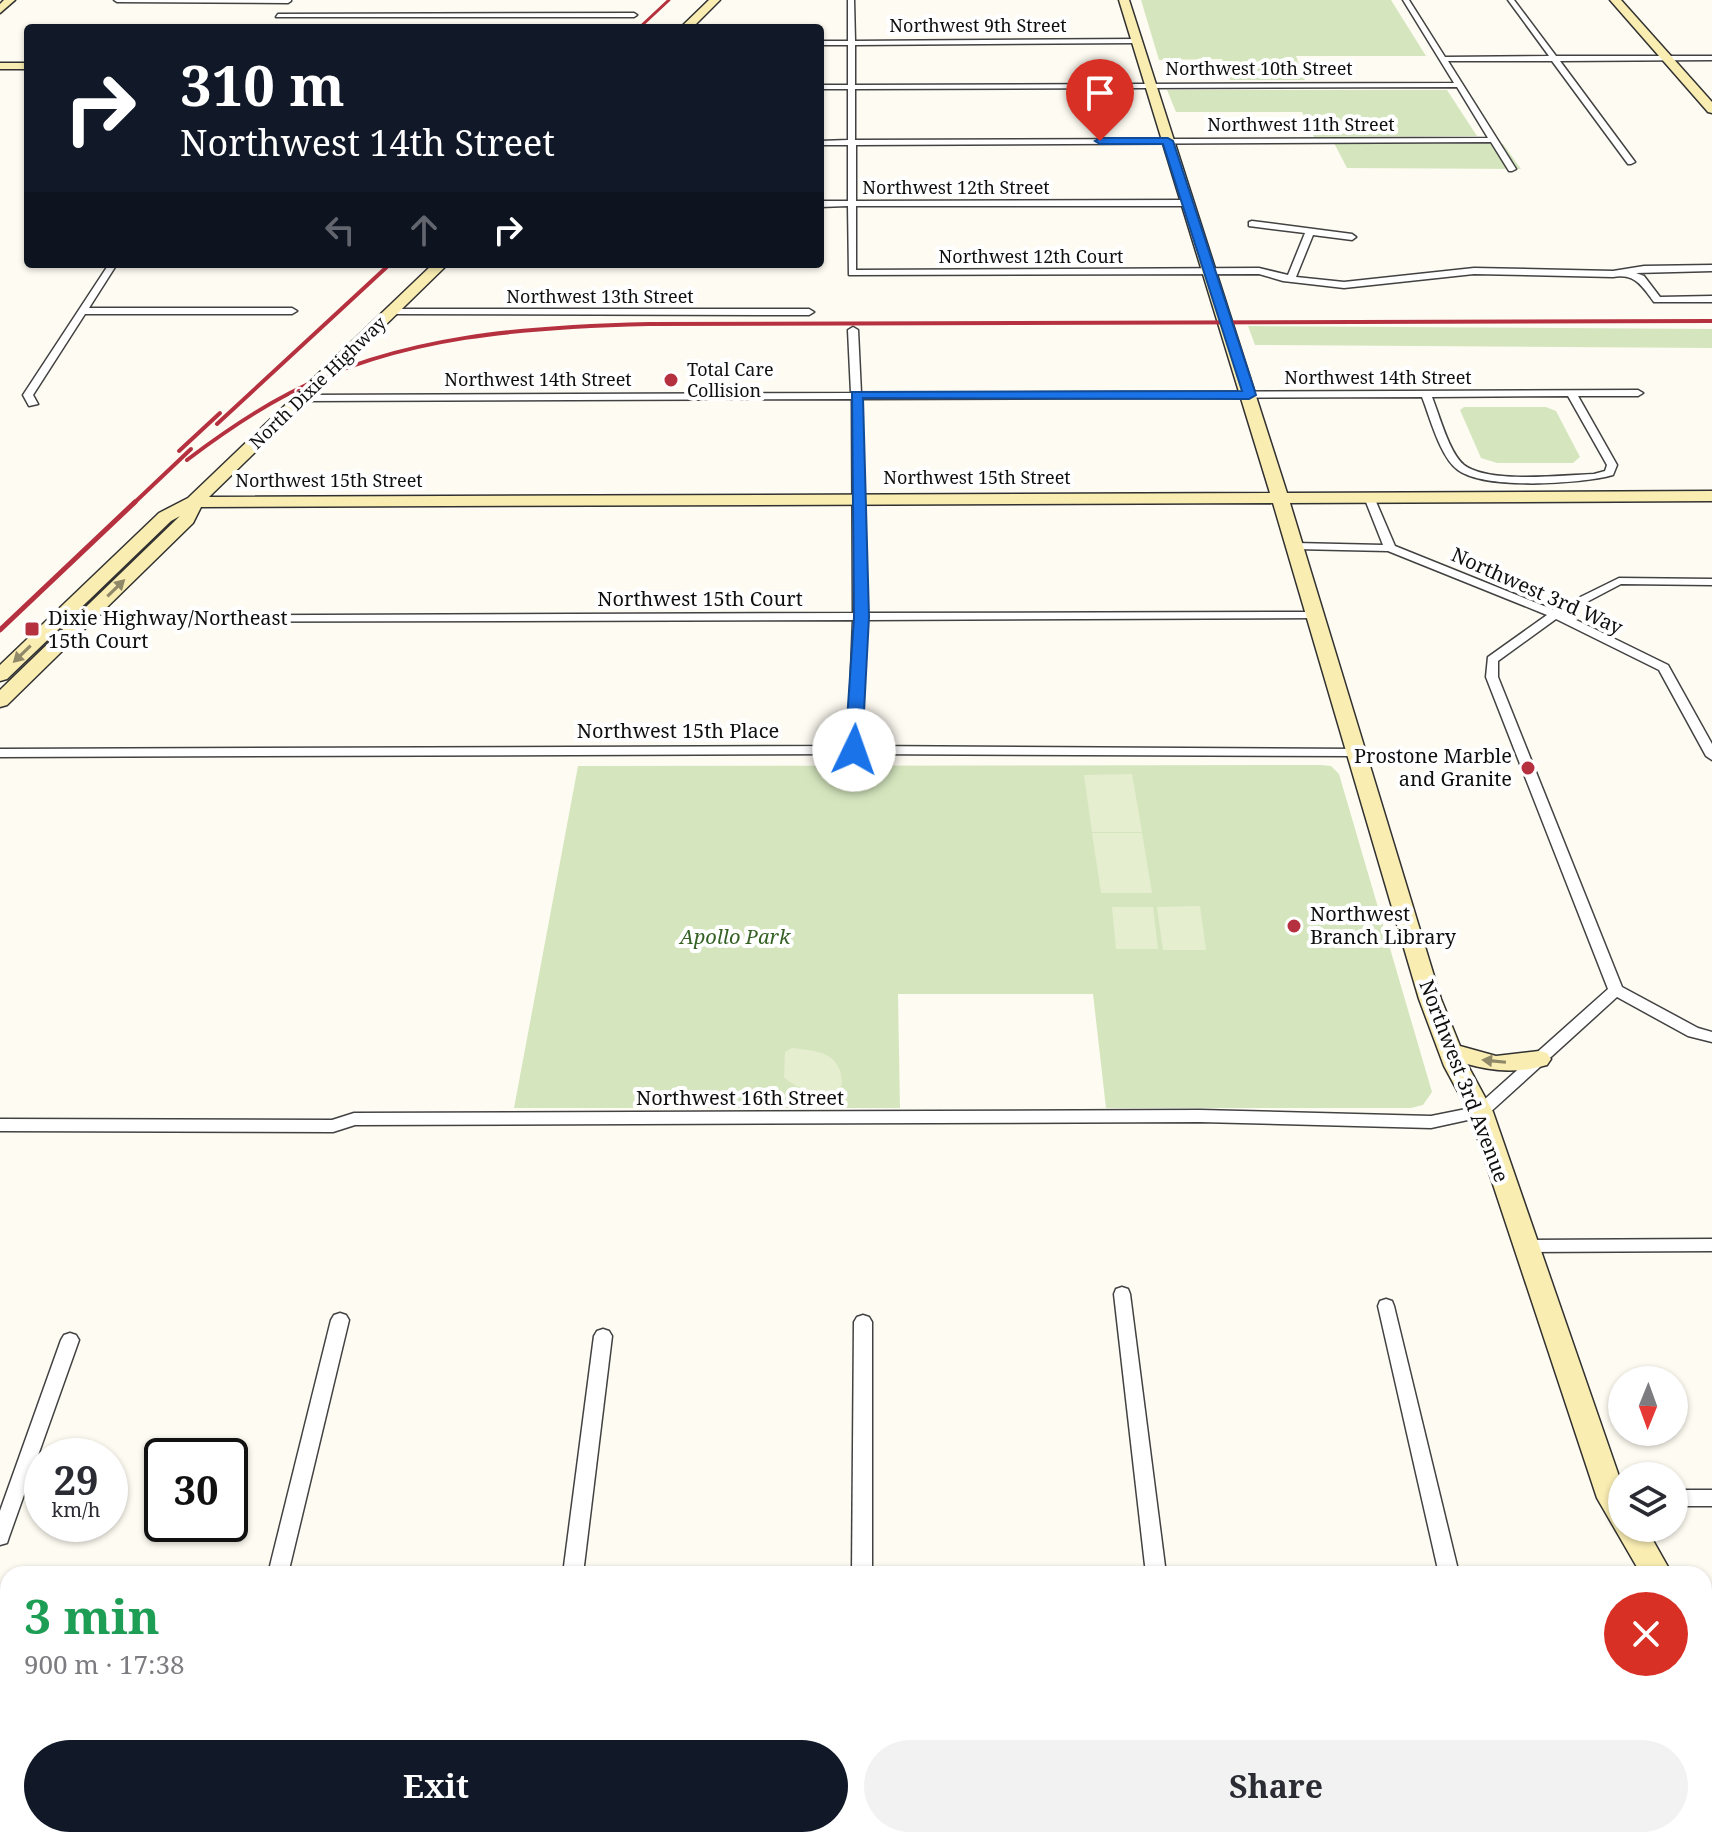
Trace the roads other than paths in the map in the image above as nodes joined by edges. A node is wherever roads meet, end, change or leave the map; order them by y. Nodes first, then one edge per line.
1 (10, 0) edge
2 (117, 0) edge
3 (715, 0) edge
4 (851, 0) edge
5 (1124, 0) edge
6 (1406, 0) edge
7 (1511, 0) edge
8 (1615, 0) edge
9 (288, 1) edge
10 (0, 10) edge
11 (634, 15) dead end
12 (690, 24) edge
13 (1137, 41) junction
14 (824, 43) edge
15 (851, 43) junction
16 (1664, 58) junction
17 (1712, 58) edge
18 (1443, 59) junction
19 (1555, 59) junction
20 (0, 66) edge
21 (24, 66) edge
22 (1150, 85) junction
23 (1458, 85) junction
24 (824, 87) edge
25 (851, 87) junction
26 (1712, 109) edge
27 (1494, 140) junction
28 (1168, 141) junction
29 (824, 143) edge
30 (852, 143) junction
31 (1631, 162) dead end
32 (1512, 169) dead end
33 (1187, 203) junction
34 (824, 204) edge
35 (851, 204) junction
36 (1252, 224) dead end
37 (1310, 232) junction
38 (1352, 237) dead end
39 (110, 268) edge
40 (437, 268) edge
41 (1712, 268) edge
42 (1211, 272) junction
43 (1628, 273) junction
44 (1291, 278) junction
45 (1712, 299) edge
46 (82, 311) junction
47 (292, 311) dead end
48 (392, 312) junction
49 (809, 312) dead end
50 (853, 330) dead end
51 (1638, 393) dead end
52 (856, 394) junction
53 (1426, 394) junction
54 (1572, 394) junction
55 (1249, 395) junction
56 (302, 398) junction
57 (33, 404) dead end
58 (1712, 496) edge
59 (1278, 497) junction
60 (1369, 497) junction
61 (861, 499) junction
62 (194, 502) junction
63 (1295, 546) junction
64 (1390, 548) junction
65 (1712, 582) edge
66 (1555, 614) junction
67 (1315, 615) junction
68 (861, 617) junction
69 (85, 619) junction
70 (0, 675) edge
71 (0, 701) edge
72 (854, 750) junction
73 (1356, 752) junction
74 (0, 753) edge
75 (1712, 756) edge
76 (1616, 990) junction
77 (1712, 1037) edge
78 (1450, 1051) junction
79 (1539, 1059) junction
80 (1481, 1112) junction
81 (0, 1125) edge
82 (1712, 1245) edge
83 (1526, 1246) junction
84 (1122, 1294) dead end
85 (1386, 1306) dead end
86 (340, 1320) dead end
87 (863, 1322) dead end
88 (603, 1336) dead end
89 (70, 1340) dead end
90 (1608, 1473) edge
91 (1688, 1498) edge
92 (1712, 1498) edge
93 (0, 1537) edge
94 (1638, 1542) edge
95 (280, 1566) edge
96 (574, 1566) edge
97 (862, 1566) edge
98 (1155, 1566) edge
99 (1447, 1566) edge
100 (1652, 1566) edge

1 - 10 street
2 - 9 street
3 - 12 street
4 - 15 street
5 - 13 street, Northwest 3rd Avenue
6 - 18 street
7 - 19 street
8 - 16 street
9 - 11 street
13 - 15 street, Northwest 9th Street
13 - 22 street, Northwest 3rd Avenue
14 - 15 street, Northwest 9th Street
15 - 25 street
16 - 17 street
16 - 19 street
16 - 26 street
18 - 19 street
18 - 23 street
19 - 31 street
20 - 21 street
22 - 23 street, Northwest 10th Street
22 - 25 street, Northwest 10th Street
22 - 28 street, Northwest 3rd Avenue
23 - 27 street
24 - 25 street, Northwest 10th Street
25 - 30 street
27 - 28 street, Northwest 11th Street
27 - 32 street
28 - 30 street, Northwest 11th Street
28 - 33 street, Northwest 3rd Avenue
29 - 30 street, Northwest 11th Street
30 - 35 street
33 - 35 street, Northwest 12th Street
33 - 42 street, Northwest 3rd Avenue
34 - 35 street, Northwest 12th Street
35 - 42 street, Northwest 12th Court
36 - 37 street
37 - 38 street
37 - 44 street
39 - 46 street
40 - 48 street, North Dixie Highway
41 - 43 street
42 - 44 street
42 - 55 street, Northwest 3rd Avenue
43 - 44 street
43 - 45 street
46 - 47 street
46 - 57 street
48 - 49 street, Northwest 13th Street
48 - 56 street, North Dixie Highway
50 - 52 street
51 - 54 street, Northwest 14th Street
52 - 55 street, Northwest 14th Street
52 - 56 street, Northwest 14th Street
52 - 61 street
53 - 54 street, Northwest 14th Street
53 - 54 street
53 - 55 street, Northwest 14th Street
55 - 59 street, Northwest 3rd Avenue
56 - 62 street, North Dixie Highway
58 - 60 street, Northwest 15th Street
59 - 60 street, Northwest 15th Street
59 - 61 street, Northwest 15th Street
59 - 63 street, Northwest 3rd Avenue
60 - 64 street
61 - 62 street, Northwest 15th Street
61 - 68 street
69 -> 62 street, North Dixie Highway
62 -> 70 street, North Dixie Highway
63 - 64 street, Northwest 3rd Way
63 - 67 street, Northwest 3rd Avenue
64 - 66 street, Northwest 3rd Way
65 - 66 street
66 - 75 street, Northwest 3rd Way
66 - 76 street
67 - 68 street, Northwest 15th Court
67 - 73 street, Northwest 3rd Avenue
68 - 69 street, Northwest 15th Court
68 - 72 street
69 - 71 street, North Dixie Highway
72 - 73 street, Northwest 15th Place
72 - 74 street, Northwest 15th Place
73 - 78 street, Northwest 3rd Avenue
76 - 77 street
76 - 79 street
79 -> 78 street
78 - 80 street, Northwest 3rd Avenue
79 - 80 street
80 - 81 street, Northwest 16th Street
80 - 83 street, Northwest 3rd Avenue
82 - 83 street
83 - 90 street, Northwest 3rd Avenue
84 - 98 street
85 - 99 street
86 - 95 street
87 - 97 street
88 - 96 street
89 - 93 street
91 - 92 street
94 - 100 street

